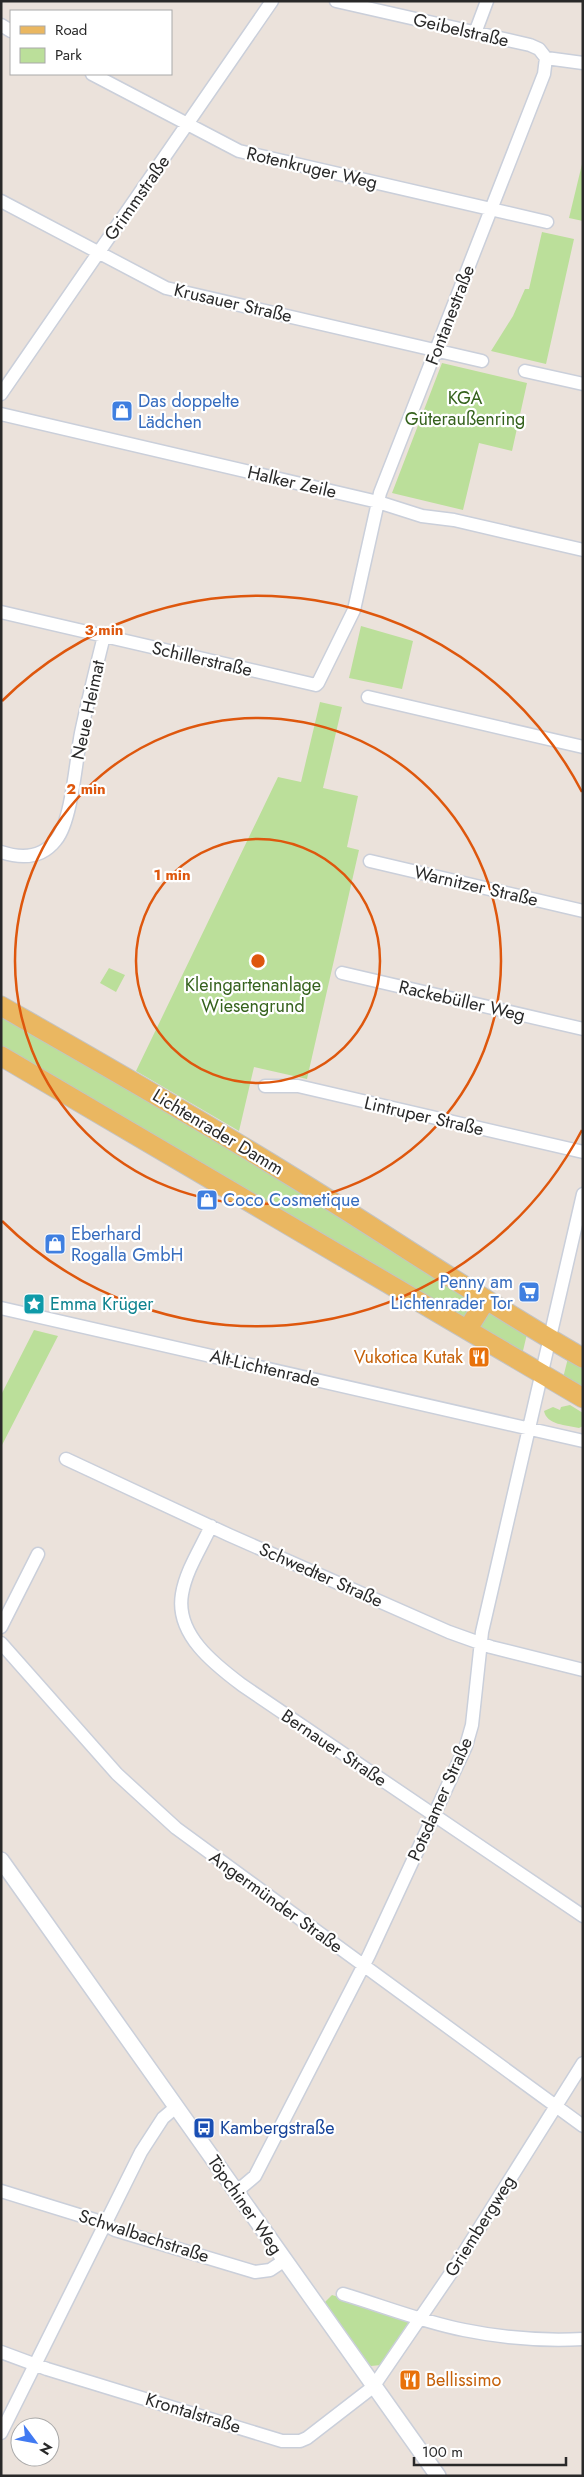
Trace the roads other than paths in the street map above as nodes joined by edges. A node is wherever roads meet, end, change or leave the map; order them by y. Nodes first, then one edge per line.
1 (272, 1) edge
2 (336, 1) edge
3 (488, 1) edge
4 (474, 33) junction
5 (546, 58) junction
6 (583, 63) edge
7 (94, 75) edge
8 (187, 124) junction
9 (1, 201) edge
10 (491, 209) junction
11 (546, 222) dead end
12 (99, 253) junction
13 (436, 350) junction
14 (482, 361) dead end
15 (525, 371) dead end
16 (583, 384) edge
17 (1, 394) edge
18 (1, 414) edge
19 (378, 502) junction
20 (583, 550) edge
21 (1, 612) edge
22 (104, 636) junction
23 (316, 685) joint
24 (368, 697) dead end
25 (583, 747) edge
26 (1, 852) edge
27 (370, 861) dead end
28 (583, 911) edge
29 (342, 974) dead end
30 (1, 1006) edge
31 (583, 1029) edge
32 (1, 1056) edge
33 (265, 1086) dead end
34 (583, 1152) edge
35 (583, 1194) edge
36 (486, 1300) junction
37 (1, 1308) edge
38 (467, 1330) junction
39 (549, 1339) junction
40 (583, 1358) edge
41 (541, 1374) junction
42 (583, 1398) edge
43 (528, 1428) junction
44 (583, 1441) edge
45 (66, 1459) dead end
46 (211, 1526) junction
47 (38, 1554) dead end
48 (1, 1626) edge
49 (1, 1643) edge
50 (481, 1644) junction
51 (583, 1670) edge
52 (434, 1815) junction
53 (1, 1860) edge
54 (583, 1916) edge
55 (364, 1965) junction
56 (583, 2063) edge
57 (556, 2106) junction
58 (176, 2107) junction
59 (583, 2126) edge
60 (1, 2191) edge
61 (236, 2192) junction
62 (105, 2225) junction
63 (285, 2260) junction
64 (343, 2294) dead end
65 (420, 2319) junction
66 (583, 2339) edge
67 (1, 2352) edge
68 (36, 2364) junction
69 (373, 2387) junction
70 (1, 2433) edge
71 (438, 2476) edge

1 - 8 street, Grimmstraße
2 - 4 street, Geibelstraße
3 - 4 street
4 - 5 street, Geibelstraße
5 - 6 street, Geibelstraße
5 - 10 street, Fontanestraße
7 - 8 street, Rotenkruger Weg
8 - 10 street, Rotenkruger Weg
8 - 12 street, Grimmstraße
9 - 12 street, Krusauer Straße
10 - 11 street, Rotenkruger Weg
10 - 13 street, Fontanestraße
12 - 13 street, Krusauer Straße
12 - 17 street, Grimmstraße
13 - 14 street, Krusauer Straße
13 - 19 street, Fontanestraße
15 - 16 street
18 - 19 street, Halker Zeile
19 - 20 street, Halker Zeile
19 - 23 street, Fontanestraße
21 - 22 street, Schillerstraße
22 - 23 street, Schillerstraße
22 - 26 street, Neue Heimat
24 - 25 street
27 - 28 street, Warnitzer Straße
29 - 31 street, Rackebüller Weg
30 - 36 main road, Lichtenrader Damm
32 - 38 main road
33 - 34 street, Lintruper Straße
35 - 39 street, Potsdamer Straße
36 - 38 main road
36 - 39 main road, Lichtenrader Damm
37 - 43 street, Alt-Lichtenrade
38 - 41 main road
39 - 40 main road, Lichtenrader Damm
39 - 41 street, Potsdamer Straße
41 - 42 main road
41 - 43 street, Potsdamer Straße
43 - 44 street
43 - 50 street, Potsdamer Straße
45 - 46 street, Schwedter Straße
46 - 50 street, Schwedter Straße
46 - 52 street, Bernauer Straße
47 - 48 street
49 - 55 street, Angermünder Straße
50 - 51 street, Schwedter Straße
50 - 52 street, Potsdamer Straße
52 - 54 street, Bernauer Straße
52 - 55 street, Potsdamer Straße
53 - 58 street, Töpchiner Weg
55 - 57 street, Angermünder Straße
55 - 61 street, Potsdamer Straße
56 - 57 street, Griembergweg
57 - 59 street, Angermünder Straße
57 - 65 street, Griembergweg
58 - 61 street, Töpchiner Weg
58 - 62 street
60 - 62 street, Schwalbachstraße
61 - 63 street, Töpchiner Weg
62 - 63 street, Schwalbachstraße
62 - 68 street
63 - 69 street, Töpchiner Weg
64 - 65 street
65 - 66 street
65 - 69 street, Griembergweg
67 - 68 street, Krontalstraße
68 - 69 street, Krontalstraße
68 - 70 street
69 - 71 street, Töpchiner Weg

